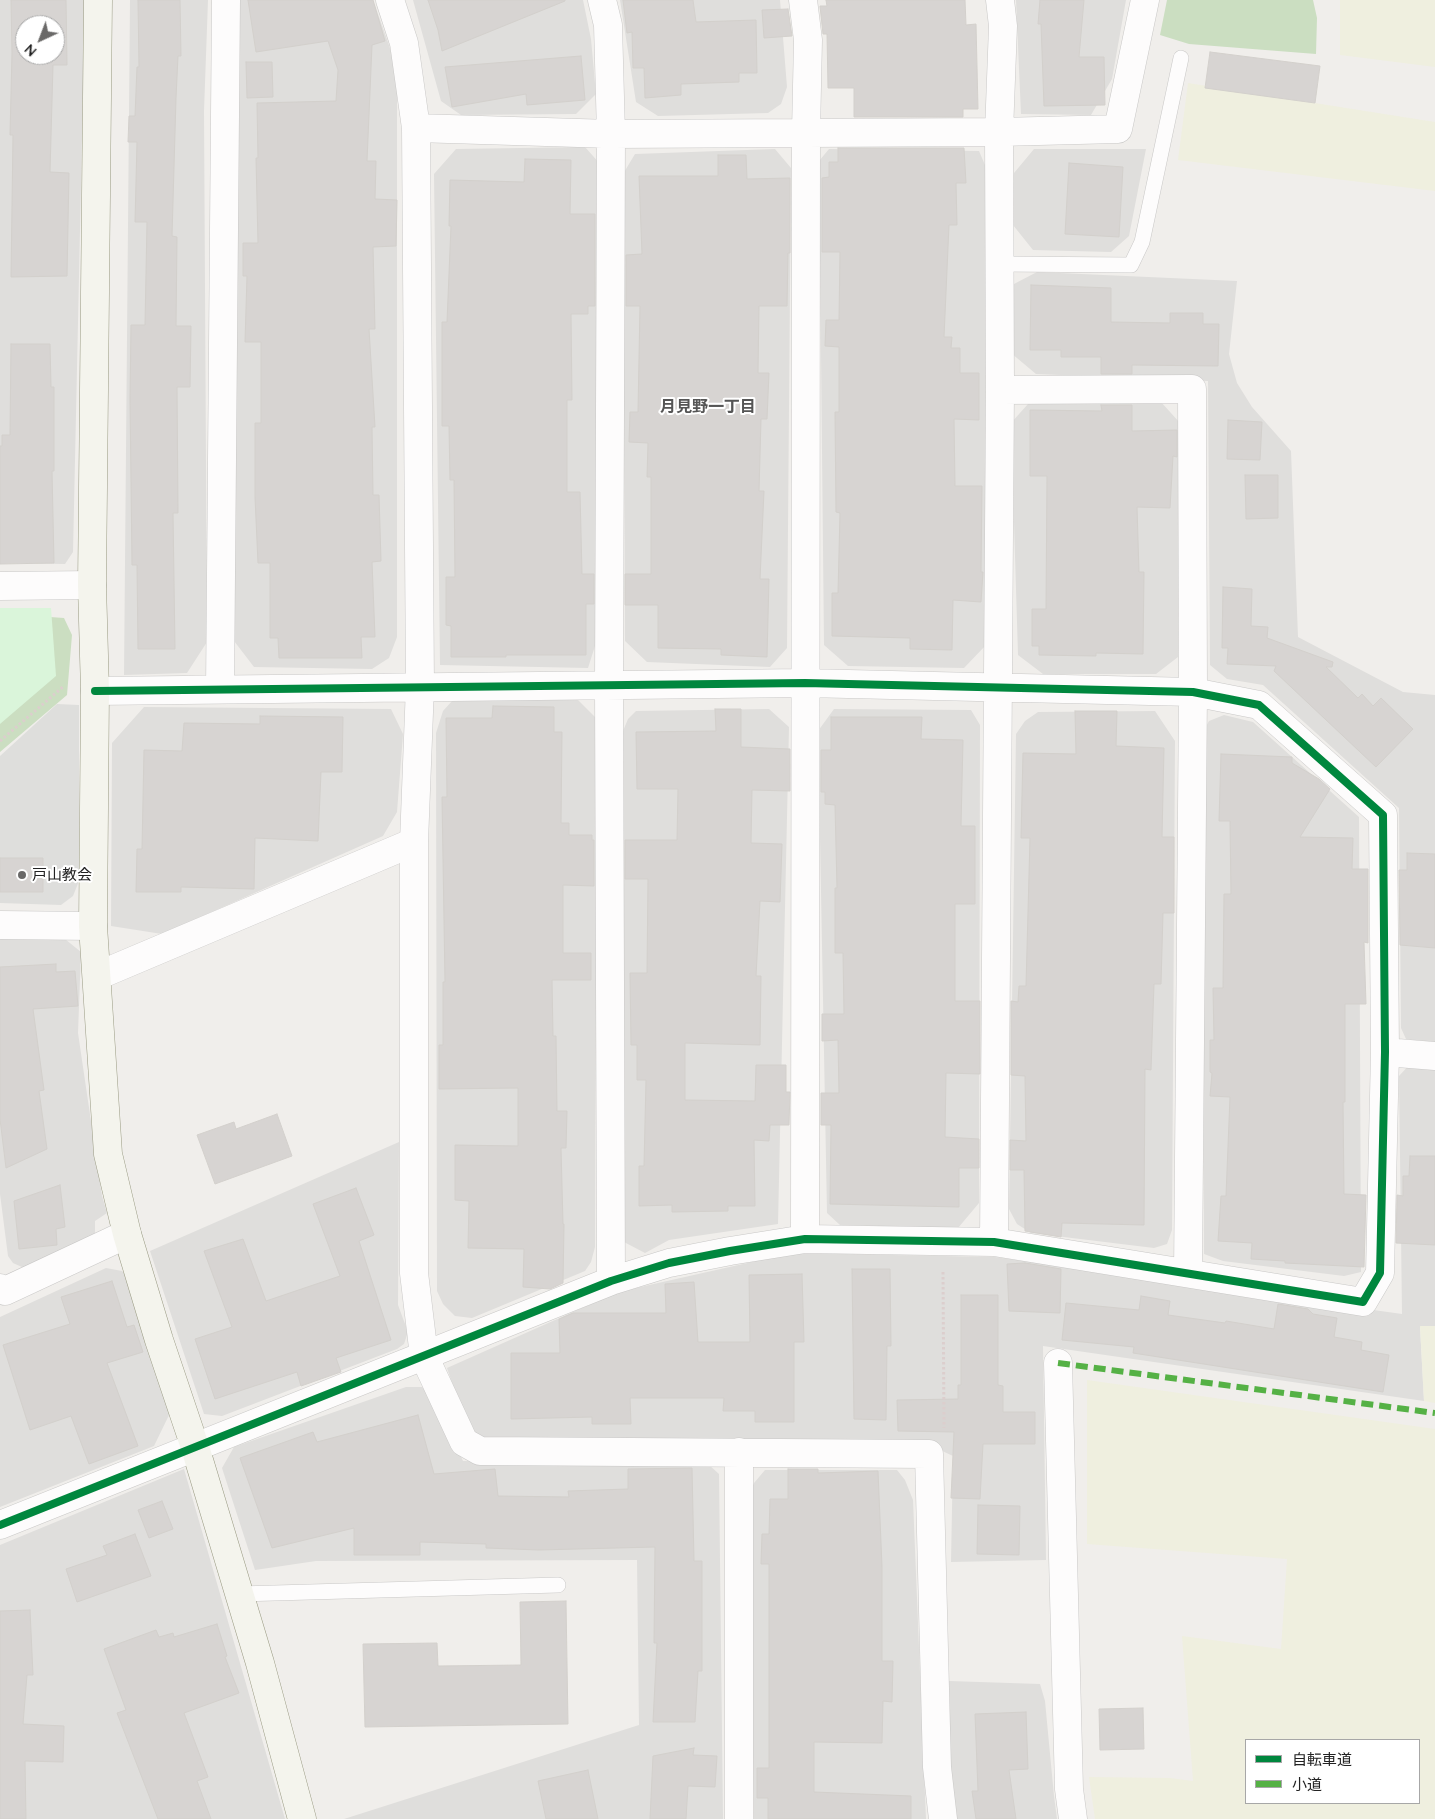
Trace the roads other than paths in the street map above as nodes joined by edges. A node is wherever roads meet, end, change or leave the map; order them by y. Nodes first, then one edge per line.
1 (98, 0) edge
2 (226, 0) edge
3 (390, 0) edge
4 (602, 0) edge
5 (803, 0) edge
6 (1000, 0) edge
7 (1145, 0) edge
8 (1181, 58) dead end
9 (416, 128) junction
10 (806, 132) junction
11 (999, 132) junction
12 (611, 134) junction
13 (999, 264) junction
14 (1000, 390) junction
15 (92, 585) junction
16 (0, 586) edge
17 (95, 678) junction
18 (805, 683) junction
19 (609, 685) junction
20 (420, 686) junction
21 (220, 689) junction
22 (998, 689) junction
23 (1193, 692) junction
24 (414, 842) junction
25 (0, 925) edge
26 (93, 926) junction
27 (96, 976) junction
28 (1385, 1052) junction
29 (1435, 1056) edge
30 (127, 1234) junction
31 (804, 1239) junction
32 (994, 1242) junction
33 (1188, 1273) junction
34 (611, 1281) junction
35 (0, 1288) edge
36 (424, 1356) junction
37 (1058, 1363) dead end
38 (194, 1447) junction
39 (739, 1452) junction
40 (0, 1525) edge
41 (558, 1585) dead end
42 (239, 1594) junction
43 (302, 1819) edge
44 (739, 1819) edge
45 (943, 1819) edge
46 (1073, 1819) edge

1 - 15 street
2 - 21 street
3 - 9 street
4 - 12 street
5 - 10 street
6 - 11 street
7 - 11 street
8 - 13 lane
9 - 12 street
9 - 20 street
10 - 11 street
10 - 12 street
10 - 18 street
11 - 13 street
12 - 19 street
13 - 14 street
14 - 22 street
14 - 23 street
15 - 16 street
15 - 17 street
17 - 21 street
17 - 26 street
18 - 19 street
18 - 22 street
18 - 31 street
19 - 20 street
19 - 34 street
20 - 21 street
20 - 24 street
22 - 23 street
22 - 32 street
23 - 28 street
23 - 33 street
24 - 27 street
24 - 36 street
25 - 26 street
26 - 27 street
27 - 30 street
28 - 29 street
28 - 33 street
30 - 35 street
30 - 38 street
31 - 32 street
31 - 34 street
32 - 33 street
34 - 36 street
36 - 38 street
36 - 39 street
37 - 46 street
38 - 40 street
38 - 42 street
39 - 44 street
39 - 45 street
41 - 42 lane
42 - 43 street

